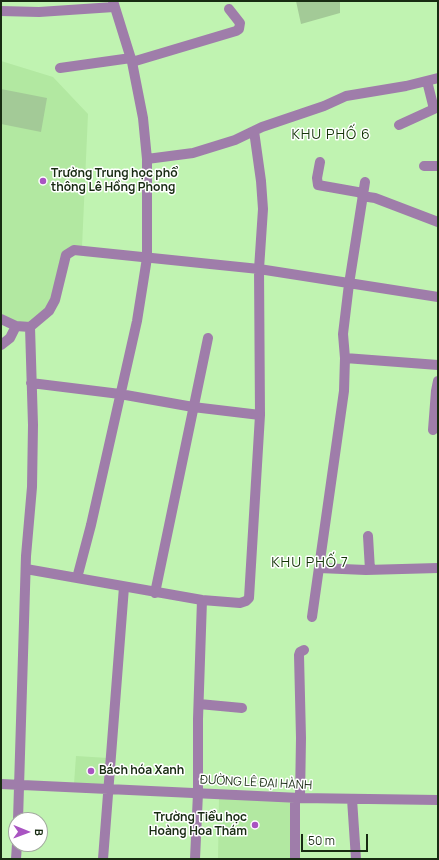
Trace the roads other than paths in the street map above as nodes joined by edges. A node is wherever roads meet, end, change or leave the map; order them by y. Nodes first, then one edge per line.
1 (114, 4) edge
2 (229, 9) dead end
3 (1, 11) edge
4 (131, 60) junction
5 (60, 68) dead end
6 (438, 78) edge
7 (427, 81) junction
8 (399, 125) dead end
9 (254, 131) junction
10 (147, 159) junction
11 (320, 162) dead end
12 (424, 166) dead end
13 (438, 166) edge
14 (365, 182) dead end
15 (363, 194) junction
16 (438, 222) edge
17 (147, 258) junction
18 (259, 269) junction
19 (349, 284) junction
20 (438, 297) edge
21 (1, 319) edge
22 (16, 326) junction
23 (30, 326) junction
24 (208, 338) dead end
25 (1, 345) edge
26 (345, 358) junction
27 (438, 365) edge
28 (438, 381) edge
29 (31, 383) junction
30 (120, 394) junction
31 (194, 407) junction
32 (260, 415) junction
33 (433, 430) dead end
34 (368, 536) dead end
35 (319, 568) junction
36 (438, 568) edge
37 (26, 569) junction
38 (370, 570) junction
39 (77, 578) junction
40 (124, 587) junction
41 (155, 593) junction
42 (202, 600) junction
43 (312, 617) dead end
44 (304, 650) dead end
45 (199, 704) junction
46 (242, 708) dead end
47 (1, 784) edge
48 (19, 785) junction
49 (108, 789) junction
50 (198, 793) junction
51 (297, 798) junction
52 (352, 799) junction
53 (438, 800) edge
54 (18, 812) edge
55 (103, 859) edge
56 (195, 859) edge
57 (295, 859) edge
58 (356, 859) edge

1 - 3 street
1 - 4 street
2 - 4 street
4 - 5 street
4 - 10 street
6 - 7 street
7 - 8 street
7 - 9 street
9 - 10 street
9 - 18 street
10 - 17 street
11 - 15 street
12 - 13 street
14 - 15 street
15 - 16 street
15 - 19 street
17 - 18 street
17 - 23 street
17 - 30 street
18 - 19 street
18 - 32 street
19 - 20 street
19 - 26 street
21 - 22 street
22 - 23 street
22 - 25 street
23 - 29 street
24 - 31 street
26 - 27 street
26 - 35 street
28 - 33 street
29 - 30 street
29 - 37 street
30 - 31 street
30 - 39 street
31 - 32 street
31 - 41 street
32 - 42 street
34 - 38 street
35 - 38 street
35 - 43 street
36 - 38 street
37 - 39 street
37 - 48 street
39 - 40 street
40 - 41 street
40 - 49 street
41 - 42 street
42 - 45 street
44 - 51 street
45 - 46 street
45 - 50 street
47 - 48 street, ĐƯỜNG LÊ ĐẠI HÀNH
48 - 49 street, ĐƯỜNG LÊ ĐẠI HÀNH
48 - 54 street
49 - 50 street, ĐƯỜNG LÊ ĐẠI HÀNH
49 - 55 street
50 - 51 street, ĐƯỜNG LÊ ĐẠI HÀNH
50 - 56 street
51 - 52 street, ĐƯỜNG LÊ ĐẠI HÀNH
51 - 57 street
52 - 53 street, ĐƯỜNG LÊ ĐẠI HÀNH
52 - 58 street

